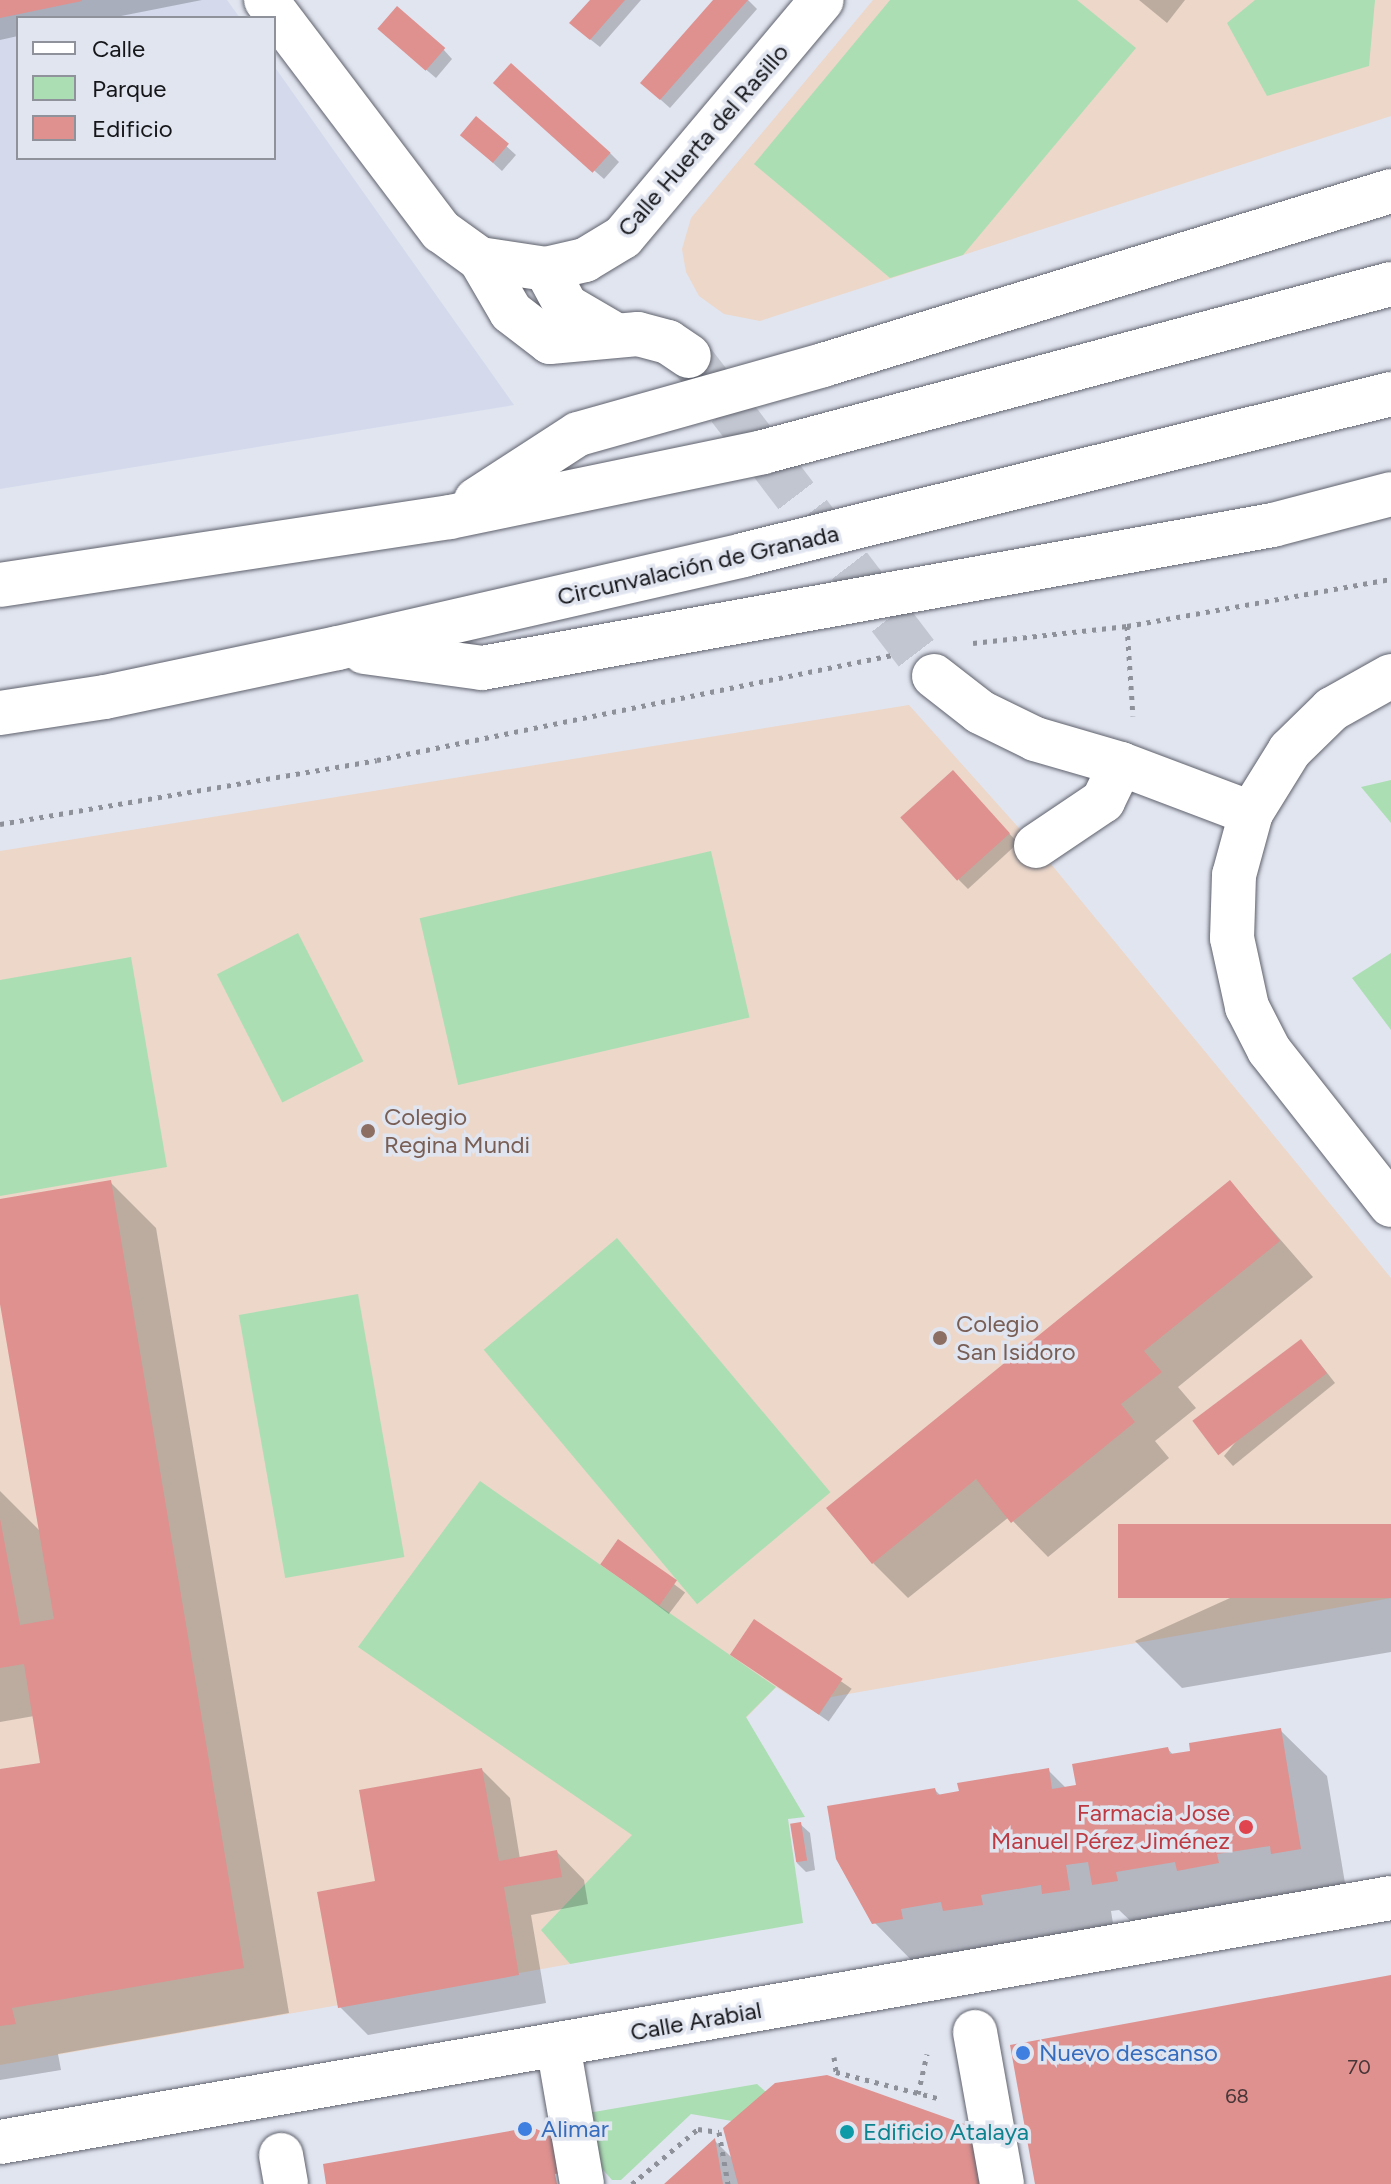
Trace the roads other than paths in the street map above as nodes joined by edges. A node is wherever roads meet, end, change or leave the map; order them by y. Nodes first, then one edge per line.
1 (266, 0) edge
2 (822, 0) edge
3 (1391, 191) edge
4 (480, 259) junction
5 (546, 269) junction
6 (1391, 284) edge
7 (614, 334) junction
8 (689, 356) tunnel mouth
9 (1391, 394) edge
10 (1391, 494) edge
11 (450, 517) junction
12 (0, 585) edge
13 (338, 648) junction
14 (920, 664) tunnel mouth
15 (1391, 676) edge
16 (0, 713) edge
17 (1121, 764) junction
18 (1251, 813) junction
19 (1036, 846) dead end
20 (1391, 1205) edge
21 (1391, 1898) edge
22 (975, 2032) dead end
23 (558, 2045) junction
24 (0, 2142) edge
25 (582, 2184) edge
26 (1002, 2184) edge

1 - 4 main road, Calle Huerta del Rasillo
2 - 5 main road, Calle Huerta del Rasillo
3 - 11 main road
4 - 5 main road, Calle Huerta del Rasillo
4 - 7 main road
5 - 7 main road
6 - 11 main road
7 - 8 main road
9 - 13 main road, Circunvalación de Granada
10 - 13 main road
11 - 12 main road
13 - 16 main road, Circunvalación de Granada
14 - 17 main road
15 - 18 main road
17 - 18 main road
17 - 19 main road
18 - 20 main road
21 - 23 main road, Calle Arabial
22 - 26 main road
23 - 24 main road, Calle Arabial
23 - 25 main road

